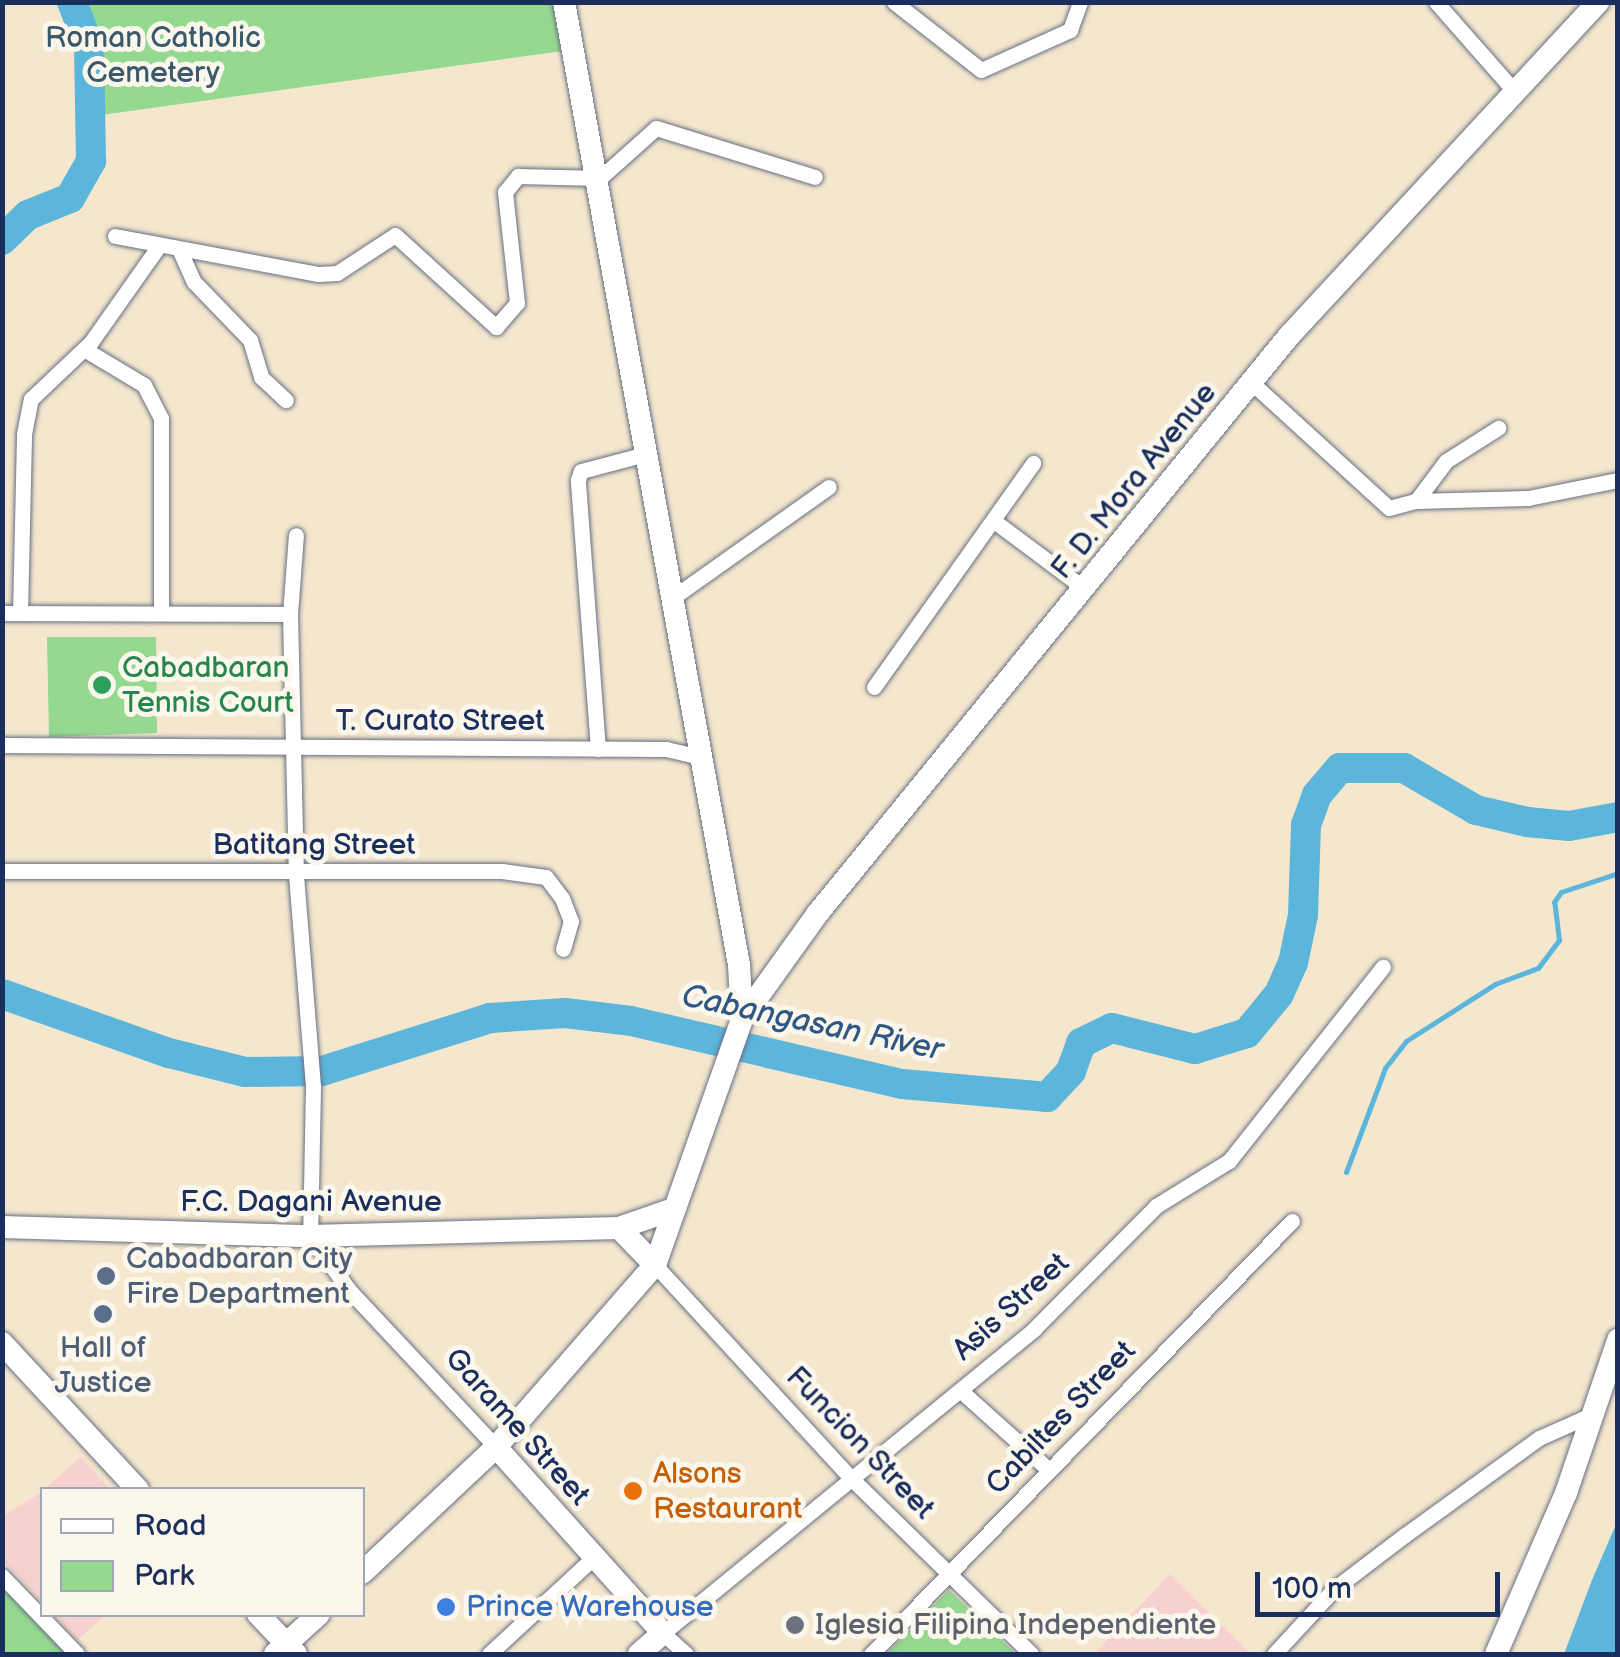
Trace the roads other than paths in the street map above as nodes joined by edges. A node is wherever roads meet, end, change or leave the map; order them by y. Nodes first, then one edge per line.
1 (564, 2) edge
2 (894, 2) edge
3 (1080, 2) edge
4 (1436, 2) edge
5 (1598, 2) edge
6 (1514, 92) junction
7 (815, 177) dead end
8 (600, 178) junction
9 (115, 236) dead end
10 (158, 247) junction
11 (180, 251) junction
12 (84, 349) junction
13 (1252, 383) junction
14 (286, 400) dead end
15 (1498, 428) dead end
16 (646, 454) junction
17 (1033, 462) dead end
18 (1618, 480) edge
19 (829, 486) dead end
20 (1416, 501) junction
21 (994, 521) junction
22 (296, 535) dead end
23 (1084, 588) junction
24 (672, 598) junction
25 (2, 613) edge
26 (20, 613) junction
27 (161, 613) junction
28 (290, 614) junction
29 (874, 687) dead end
30 (693, 732) junction
31 (2, 745) edge
32 (293, 748) junction
33 (598, 749) junction
34 (666, 749) junction
35 (696, 756) junction
36 (2, 872) edge
37 (296, 874) junction
38 (735, 946) junction
39 (563, 949) dead end
40 (781, 964) junction
41 (1383, 967) dead end
42 (737, 1035) junction
43 (671, 1210) junction
44 (1292, 1221) dead end
45 (2, 1227) edge
46 (619, 1228) junction
47 (310, 1236) junction
48 (655, 1264) junction
49 (1618, 1340) edge
50 (2, 1343) edge
51 (961, 1391) junction
52 (1593, 1414) junction
53 (496, 1447) junction
54 (1049, 1470) junction
55 (853, 1480) junction
56 (135, 1487) edge
57 (594, 1556) junction
58 (365, 1570) edge
59 (948, 1574) junction
60 (2, 1576) edge
61 (40, 1616) edge
62 (41, 1617) edge
63 (260, 1617) edge
64 (316, 1617) edge
65 (663, 1633) junction
66 (286, 1651) edge
67 (77, 1654) edge
68 (488, 1654) edge
69 (639, 1654) edge
70 (686, 1654) edge
71 (871, 1654) edge
72 (1031, 1654) edge
73 (1274, 1654) edge
74 (1496, 1654) edge

1 - 8 street
2 - 3 street
4 - 6 street
5 - 6 street, F. D. Mora Avenue
6 - 13 street, F. D. Mora Avenue
7 - 8 street
8 - 11 street
8 - 16 street
9 - 10 street
10 - 11 street
10 - 12 street
11 - 14 street
12 - 26 street
12 - 27 street
13 - 20 street
13 - 23 street, F. D. Mora Avenue
15 - 20 street
16 - 24 street
16 - 33 street
17 - 21 street
18 - 20 street
19 - 24 street
21 - 23 street
21 - 29 street
22 - 28 street
23 - 40 street, F. D. Mora Avenue
24 - 30 street
25 - 26 street
26 - 27 street
27 - 28 street
28 - 32 street
30 - 34 street
30 - 35 street
31 - 32 street, T. Curato Street
32 - 33 street, T. Curato Street
32 - 37 street
33 - 34 street, T. Curato Street
34 - 35 street, T. Curato Street
35 - 38 street
36 - 37 street, Batitang Street
37 - 39 street, Batitang Street
37 - 47 street
38 - 40 street
38 - 42 street
40 - 42 street, F. D. Mora Avenue
41 - 51 street, Asis Street
42 - 43 street
43 - 46 street, F.C. Dagani Avenue
43 - 48 street
44 - 54 street, Cabiltes Street
45 - 47 street, F.C. Dagani Avenue
46 - 47 street, F.C. Dagani Avenue
46 - 48 street
47 - 53 street, Garame Street
48 - 53 street
48 - 55 street, Funcion Street
49 - 52 street
50 - 56 street
51 - 54 street
51 - 55 street, Asis Street
52 - 73 street
52 - 74 street
53 - 57 street, Garame Street
53 - 58 street
54 - 59 street, Cabiltes Street
55 - 59 street, Funcion Street
55 - 65 street, Asis Street
57 - 65 street, Garame Street
57 - 68 street
59 - 71 street, Cabiltes Street
59 - 72 street, Funcion Street
60 - 61 street
62 - 67 street
63 - 66 street
64 - 66 street
65 - 69 street, Asis Street
65 - 70 street, Garame Street

